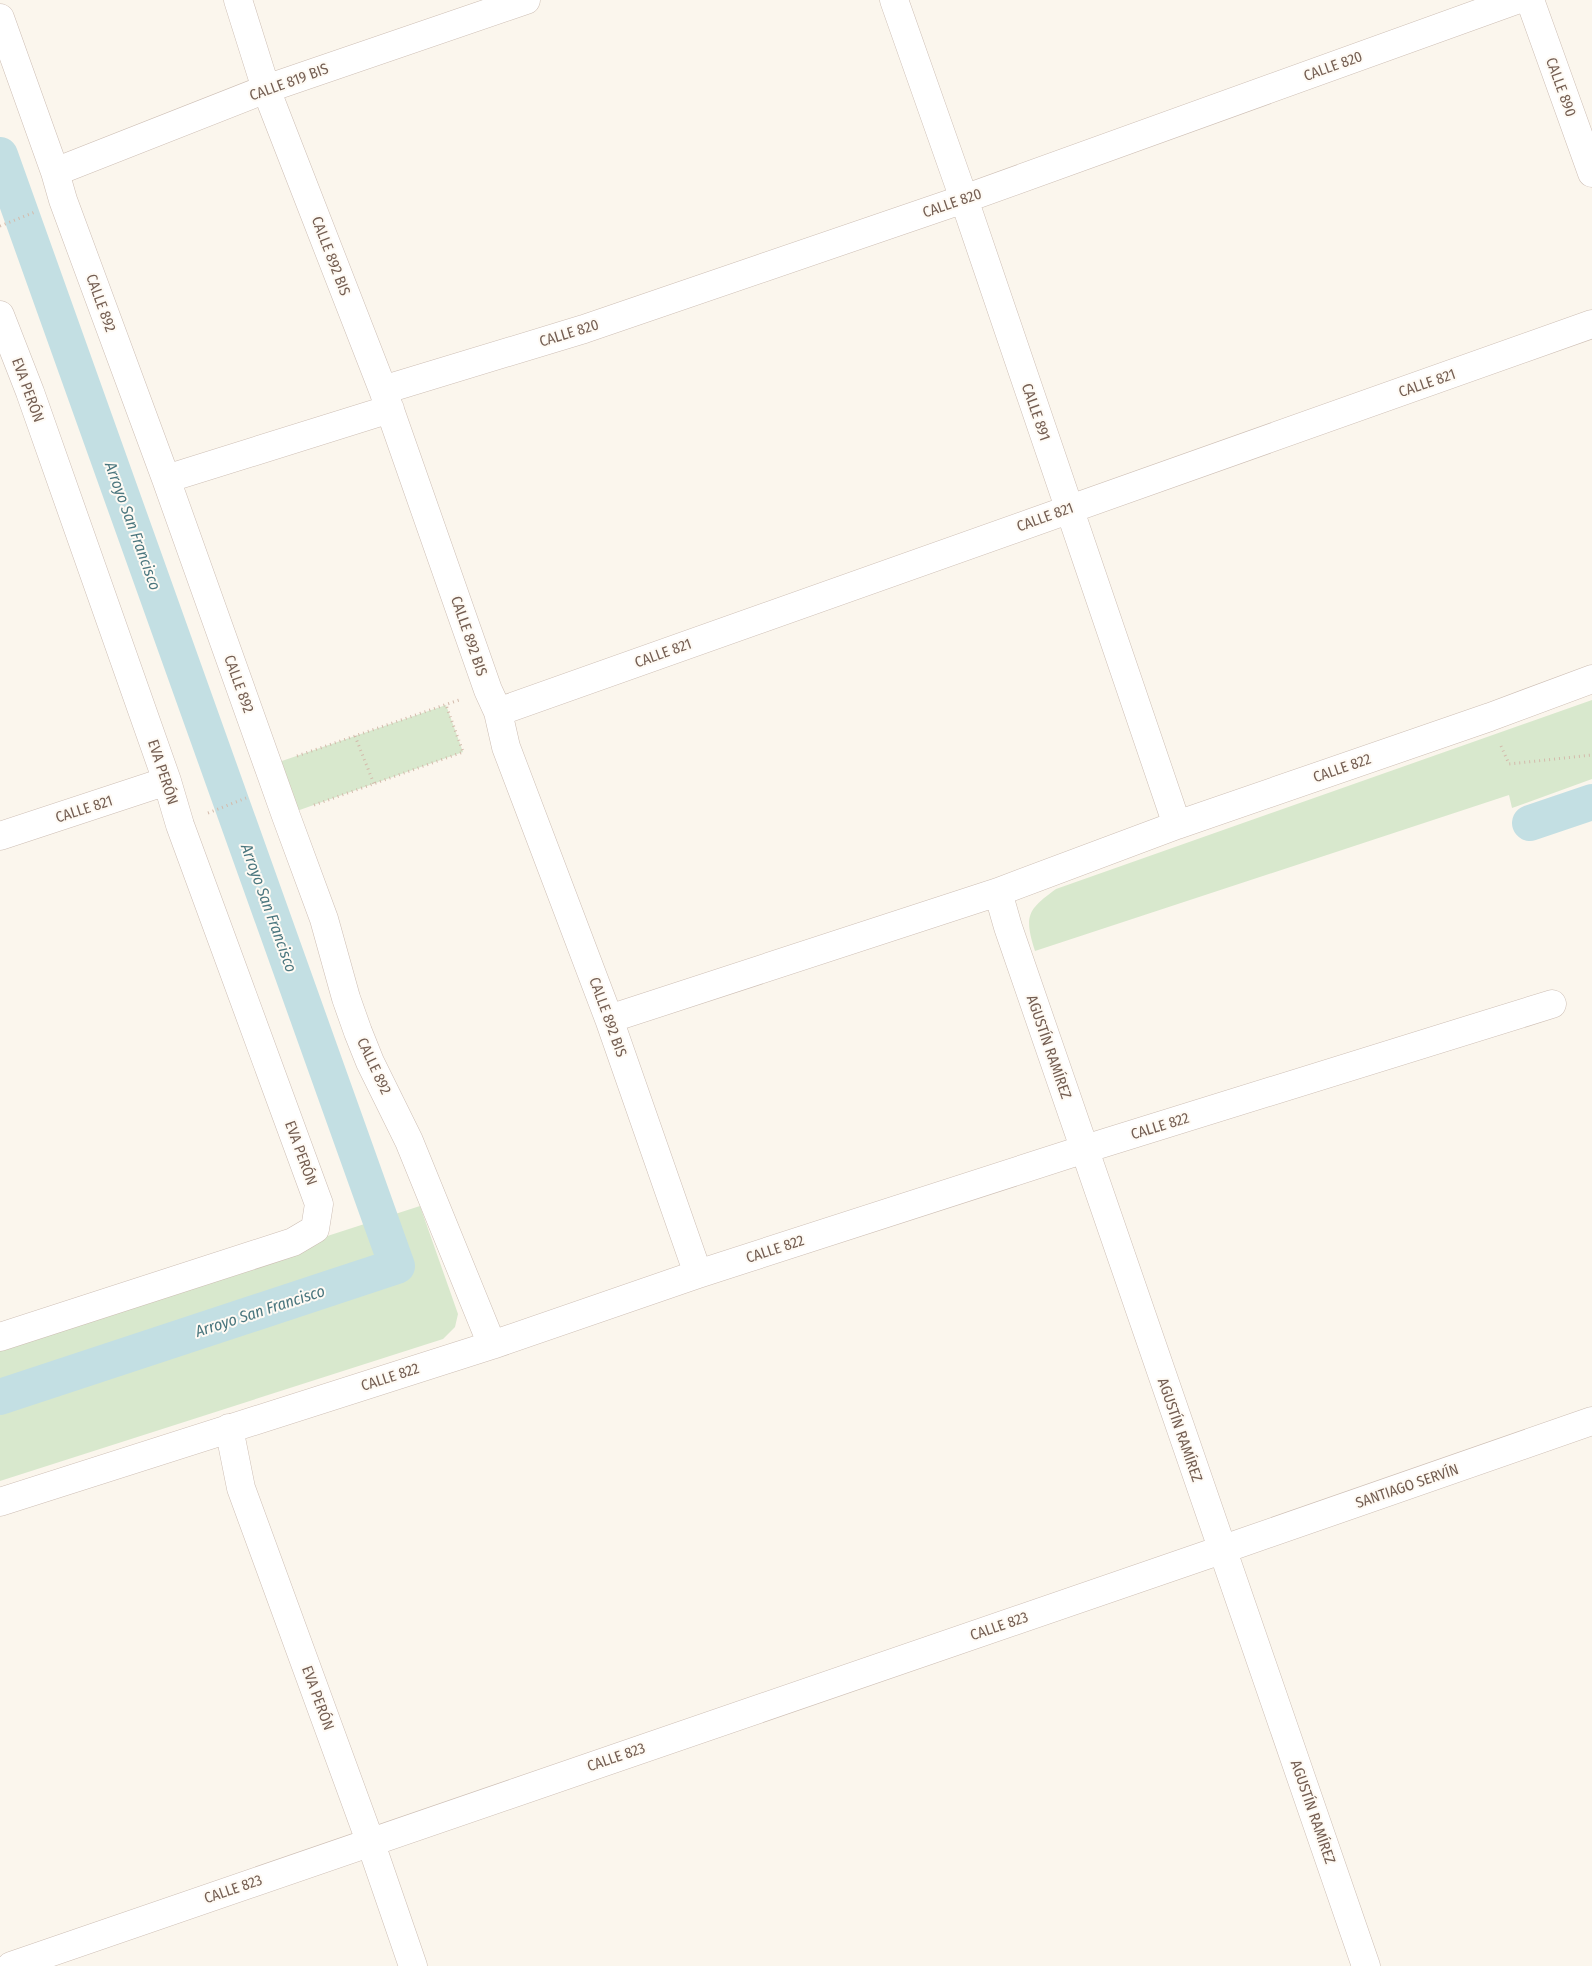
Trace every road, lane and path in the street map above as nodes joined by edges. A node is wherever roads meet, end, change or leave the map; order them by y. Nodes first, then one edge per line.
1 (238, 0) edge
2 (526, 0) edge
3 (894, 0) edge
4 (1516, 0) edge
5 (1530, 0) edge
6 (0, 18) edge
7 (266, 90) junction
8 (55, 172) junction
9 (1592, 173) edge
10 (964, 199) junction
11 (38, 210) dead end
12 (0, 226) edge
13 (0, 315) edge
14 (1592, 324) edge
15 (386, 399) junction
16 (166, 479) junction
17 (1069, 509) junction
18 (1592, 679) edge
19 (493, 701) junction
20 (446, 705) junction
21 (1490, 717) junction
22 (355, 736) junction
23 (1592, 755) edge
24 (268, 766) junction
25 (167, 782) junction
26 (374, 784) junction
27 (249, 797) dead end
28 (210, 812) dead end
29 (286, 816) junction
30 (1177, 826) junction
31 (0, 836) edge
32 (998, 892) junction
33 (1552, 1004) dead end
34 (609, 1019) junction
35 (1085, 1149) junction
36 (698, 1274) junction
37 (0, 1336) edge
38 (492, 1345) junction
39 (1592, 1421) edge
40 (229, 1428) junction
41 (0, 1502) edge
42 (1221, 1550) junction
43 (370, 1842) junction
44 (11, 1966) edge
45 (413, 1966) edge
46 (1366, 1966) edge

1 - 7 street, CALLE 892 BIS
2 - 7 street, CALLE 819 BIS
3 - 10 street, CALLE 891
4 - 10 street, CALLE 820
5 - 9 street, CALLE 890
6 - 8 street, CALLE 892
7 - 8 street, CALLE 819 BIS
7 - 15 street, CALLE 892 BIS
8 - 16 street, CALLE 892
10 - 15 street, CALLE 820
10 - 17 street, CALLE 891
11 - 12 path
13 - 25 street, EVA PERÓN
14 - 17 street, CALLE 821
15 - 16 street, CALLE 820
15 - 19 street, CALLE 892 BIS
16 - 24 street, CALLE 892
17 - 19 street, CALLE 821
17 - 30 street, CALLE 891
18 - 21 street, CALLE 822
19 - 20 path
19 - 34 street, CALLE 892 BIS
20 - 22 path
20 - 26 path
21 - 23 path
21 - 30 street, CALLE 822
22 - 24 path
22 - 26 path
24 - 29 street, CALLE 892
25 - 31 street, CALLE 821
25 - 37 street, EVA PERÓN
26 - 29 path
27 - 28 path
29 - 38 street, CALLE 892
30 - 32 street, CALLE 822
32 - 34 street, CALLE 822
32 - 35 street, AGUSTÍN RAMÍREZ
33 - 35 street, CALLE 822
34 - 36 street, CALLE 892 BIS
35 - 36 street, CALLE 822
35 - 42 street, AGUSTÍN RAMÍREZ
36 - 38 street, CALLE 822
38 - 40 street, CALLE 822
39 - 42 street, SANTIAGO SERVÍN
40 - 41 street, CALLE 822
40 - 43 street, EVA PERÓN
42 - 43 street, CALLE 823
42 - 46 street, AGUSTÍN RAMÍREZ
43 - 44 street, CALLE 823
43 - 45 street, EVA PERÓN

